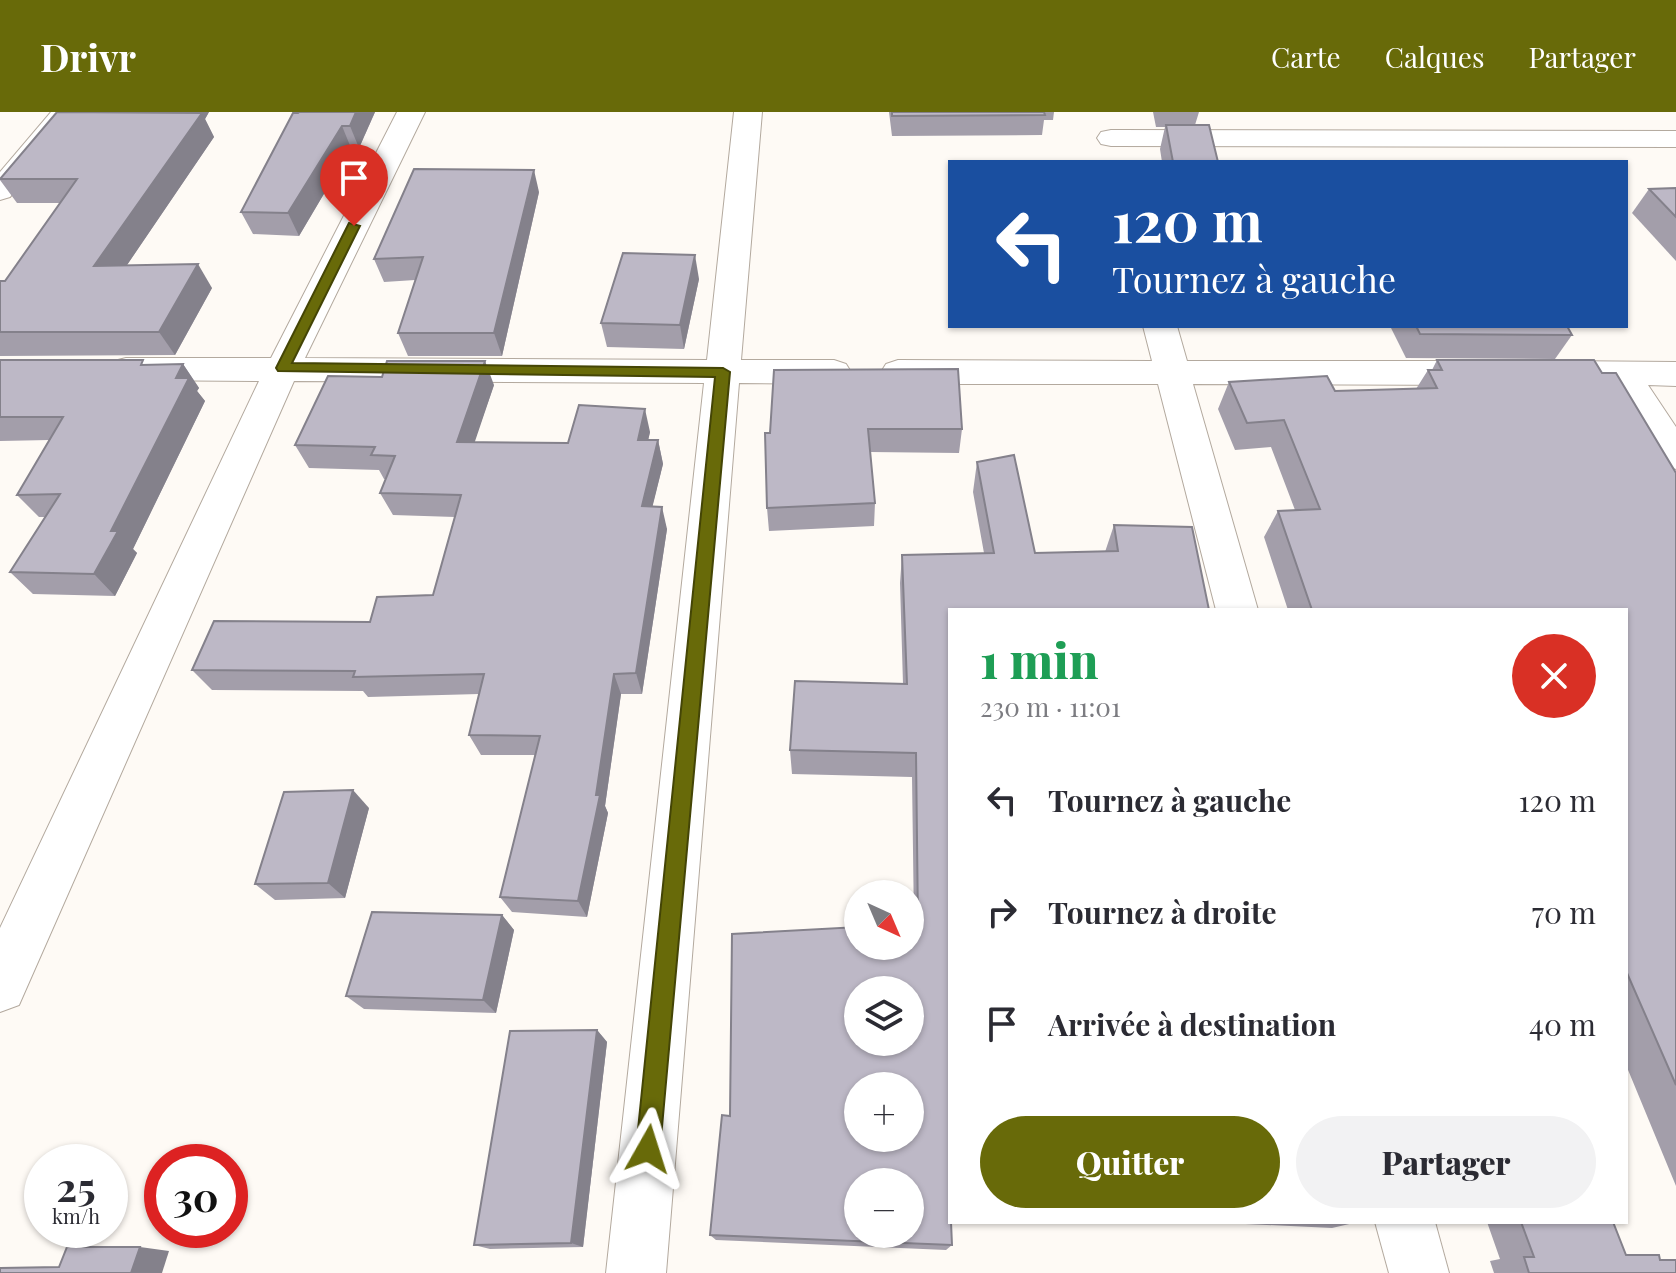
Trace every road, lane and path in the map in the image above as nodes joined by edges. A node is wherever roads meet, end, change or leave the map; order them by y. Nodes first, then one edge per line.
1 (66, 112) edge
2 (411, 112) edge
3 (748, 112) edge
4 (1110, 137) edge
5 (1676, 139) edge
6 (0, 191) edge
7 (1160, 328) edge
8 (283, 368) junction
9 (94, 370) edge
10 (1171, 371) junction
11 (723, 372) junction
12 (1623, 374) junction
13 (1676, 374) edge
14 (1676, 456) edge
15 (1236, 608) edge
16 (0, 986) edge
17 (1406, 1224) edge
18 (636, 1273) edge
19 (1419, 1273) edge

1 - 6 street
2 - 8 street
3 - 11 street
4 - 5 street
7 - 10 street
8 - 9 street
8 - 11 street
8 - 16 street
10 - 11 street
10 - 12 street
10 - 15 street
11 - 18 street
12 - 13 street
12 - 14 street
17 - 19 street

